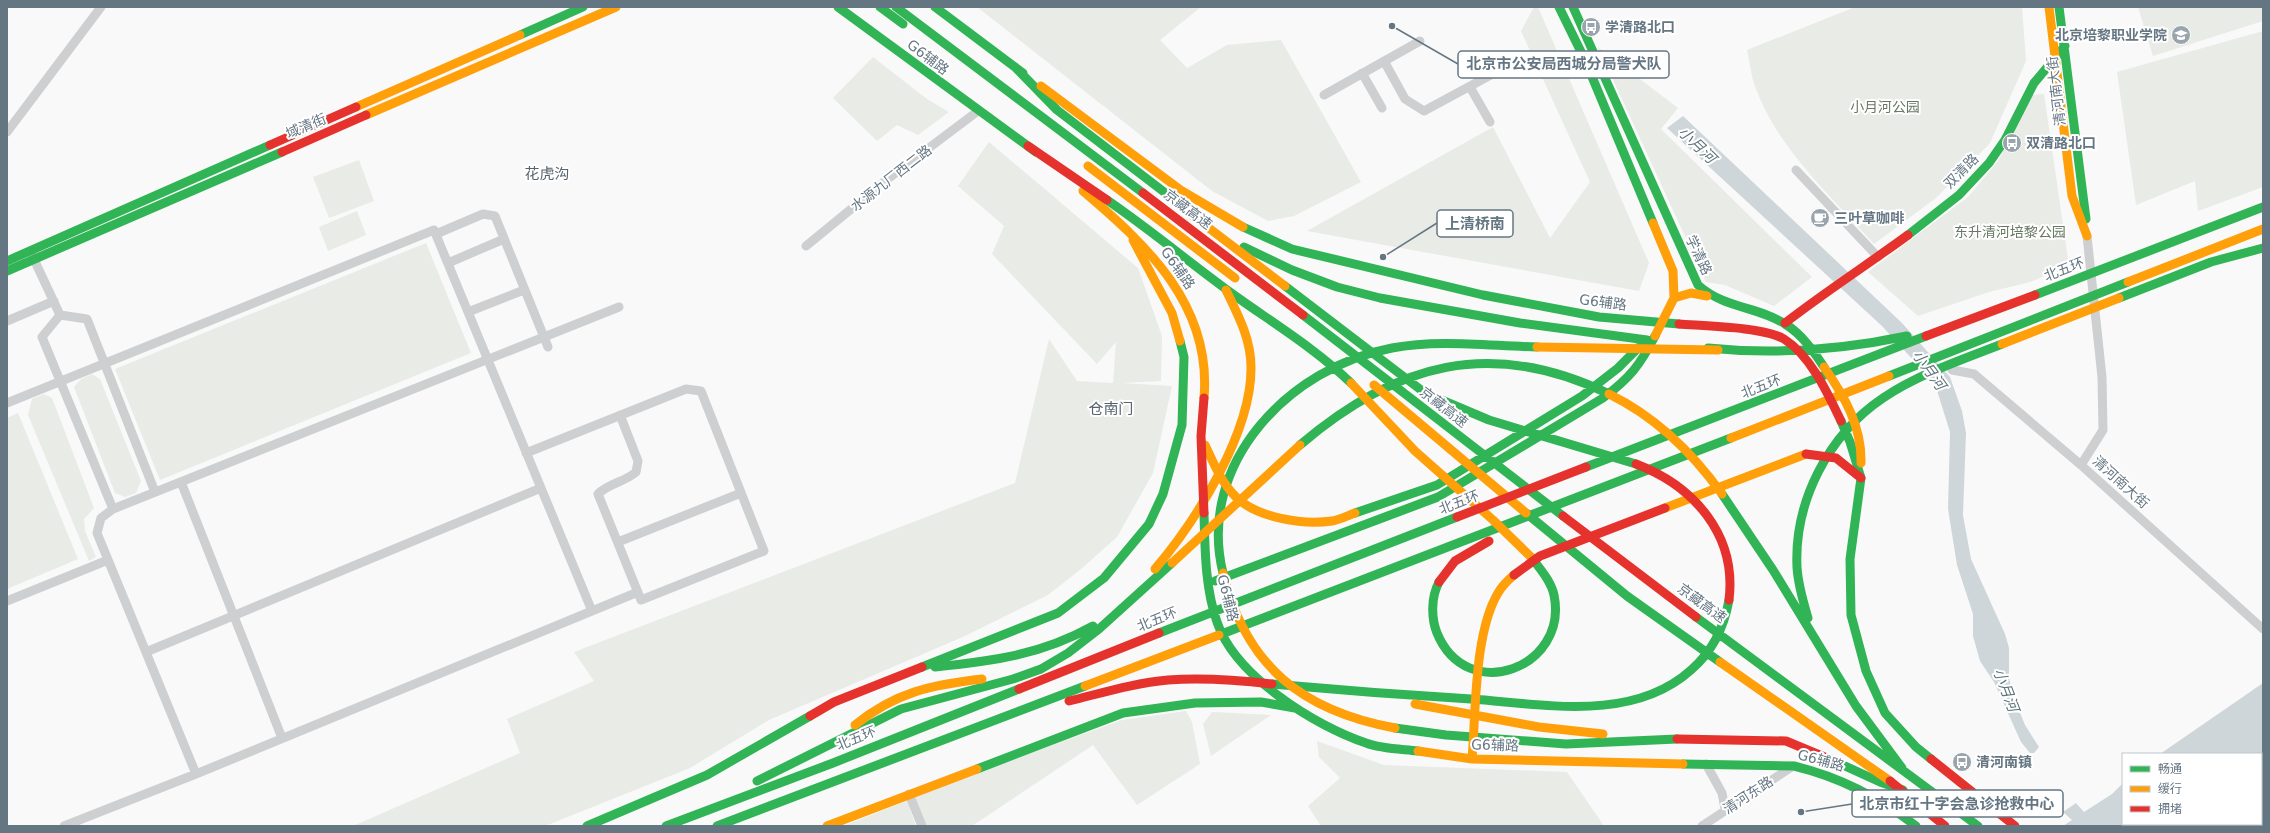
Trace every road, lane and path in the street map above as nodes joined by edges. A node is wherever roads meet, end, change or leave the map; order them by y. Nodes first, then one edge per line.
1 (101, 7) edge
2 (583, 7) edge
3 (616, 7) edge
4 (838, 7) edge
5 (880, 7) edge
6 (896, 7) edge
7 (935, 7) edge
8 (1559, 7) edge
9 (1573, 7) edge
10 (2049, 7) edge
11 (2059, 7) edge
12 (911, 31) dead end
13 (1420, 41) dead end
14 (2065, 46) junction
15 (2055, 56) junction
16 (1384, 61) junction
17 (1515, 65) dead end
18 (1015, 67) junction
19 (1362, 74) junction
20 (1470, 87) junction
21 (1324, 95) dead end
22 (1382, 108) dead end
23 (978, 111) junction
24 (1490, 122) dead end
25 (7, 132) edge
26 (1028, 146) junction
27 (1080, 159) dead end
28 (1796, 170) dead end
29 (2263, 207) edge
30 (1193, 216) junction
31 (1127, 228) junction
32 (2263, 229) edge
33 (436, 234) junction
34 (2087, 236) junction
35 (504, 239) junction
36 (806, 246) dead end
37 (2263, 248) edge
38 (30, 250) junction
39 (1878, 257) junction
40 (34, 259) junction
41 (7, 261) edge
42 (448, 263) junction
43 (7, 271) edge
44 (1242, 283) dead end
45 (1224, 287) junction
46 (524, 290) junction
47 (1707, 296) junction
48 (1674, 298) junction
49 (54, 301) junction
50 (619, 307) dead end
51 (468, 312) junction
52 (60, 315) junction
53 (7, 321) edge
54 (1969, 321) junction
55 (1663, 322) junction
56 (1785, 323) junction
57 (544, 337) junction
58 (548, 347) dead end
59 (1718, 350) junction
60 (1336, 355) dead end
61 (488, 359) junction
62 (104, 364) junction
63 (1355, 369) dead end
64 (1952, 370) dead end
65 (1367, 379) dead end
66 (60, 381) junction
67 (7, 403) edge
68 (620, 415) junction
69 (1201, 436) junction
70 (526, 453) junction
71 (2081, 465) junction
72 (1861, 478) junction
73 (181, 482) junction
74 (1613, 485) junction
75 (541, 488) junction
76 (156, 492) junction
77 (741, 493) junction
78 (113, 509) junction
79 (618, 542) junction
80 (108, 560) junction
81 (1156, 574) junction
82 (1209, 583) junction
83 (638, 592) junction
84 (7, 601) edge
85 (592, 611) junction
86 (233, 615) junction
87 (2263, 629) edge
88 (1814, 635) junction
89 (146, 652) junction
90 (1068, 653) junction
91 (918, 669) junction
92 (1362, 692) junction
93 (1294, 708) junction
94 (990, 721) junction
95 (282, 738) junction
96 (839, 738) junction
97 (1645, 740) junction
98 (1472, 759) junction
99 (1706, 764) junction
100 (1794, 766) junction
101 (1902, 768) junction
102 (196, 774) junction
103 (1903, 790) junction
104 (910, 794) junction
105 (1725, 809) junction
106 (64, 826) edge
107 (587, 826) edge
108 (667, 826) edge
109 (717, 826) edge
110 (827, 826) edge
111 (922, 826) edge
112 (1702, 826) edge
113 (1916, 826) edge
114 (1945, 826) edge
115 (1978, 826) edge
116 (2015, 826) edge

1 - 25 street
2 - 38 main road, 域清街
3 - 40 main road, 域清街
4 - 23 main road, G6辅路
5 - 12 main road
6 - 101 main road, 京藏高速
7 - 18 main road, G6辅路
8 - 48 main road, 学清路
9 - 47 main road, 学清路
10 - 15 main road
11 - 14 main road
13 - 16 street
14 - 15 main road, 双清路
14 - 34 main road, 清河南大街
15 - 34 main road, 清河南大街
15 - 39 main road, 双清路
16 - 19 street
16 - 20 street
17 - 20 street
18 - 30 main road
18 - 55 main road, G6辅路
19 - 21 street
19 - 22 street
20 - 24 street
23 - 26 main road, G6辅路
23 - 36 street, 水源九厂西二路
26 - 31 main road, G6辅路
26 - 45 main road
27 - 44 main road, 京藏高速
28 - 39 street
29 - 54 main road, 北五环
30 - 59 main road
30 - 92 main road
31 - 69 main road, G6辅路
31 - 91 main road
32 - 74 main road
33 - 35 street
33 - 42 street
33 - 62 street
34 - 71 street
35 - 42 street
35 - 46 street
37 - 88 main road
38 - 40 street
38 - 41 main road, 域清街
39 - 56 main road, 双清路
40 - 43 main road, 域清街
40 - 49 street
42 - 51 street
45 - 74 main road
45 - 81 main road
46 - 51 street
46 - 57 street
47 - 48 main road
47 - 56 main road, 学清路
48 - 55 main road, 学清路
49 - 52 street
49 - 53 street
50 - 57 street
51 - 61 street
52 - 62 street
52 - 66 street
54 - 59 main road
54 - 108 main road, 北五环
55 - 69 main road
55 - 72 main road, G6辅路
55 - 82 main road, 学清路
56 - 72 main road, 学清路
57 - 58 street
57 - 61 street
59 - 97 main road
60 - 63 main road
61 - 70 street
61 - 73 street
62 - 66 street
62 - 76 street
64 - 71 street, 清河南大街
65 - 103 main road, 京藏高速
66 - 67 street
66 - 78 street
68 - 70 street
68 - 77 street
68 - 79 street
69 - 82 main road, G6辅路
70 - 75 street
71 - 87 street, 清河南大街
72 - 98 main road
72 - 116 main road, G6辅路
73 - 76 street
73 - 86 street
74 - 94 main road
75 - 85 street
75 - 86 street
76 - 78 street
77 - 79 street
77 - 83 street
78 - 80 street
79 - 83 street
80 - 84 street
80 - 89 street
81 - 88 main road
81 - 90 main road
81 - 91 main road
82 - 93 main road, G6辅路
83 - 85 street
85 - 95 street
86 - 89 street
86 - 95 street
88 - 101 main road
89 - 102 street
90 - 96 main road
90 - 96 main road
91 - 107 main road
92 - 94 main road
92 - 97 main road
93 - 98 main road, G6辅路
93 - 104 main road
94 - 109 main road
95 - 102 street
96 - 108 main road
97 - 103 main road
98 - 99 main road, G6辅路
99 - 100 main road, G6辅路
99 - 105 street
100 - 105 street, 清河东路
100 - 113 main road, G6辅路
101 - 115 main road, 京藏高速
102 - 106 street
103 - 114 main road, 京藏高速
104 - 110 main road
104 - 111 street
105 - 112 street, 清河东路

